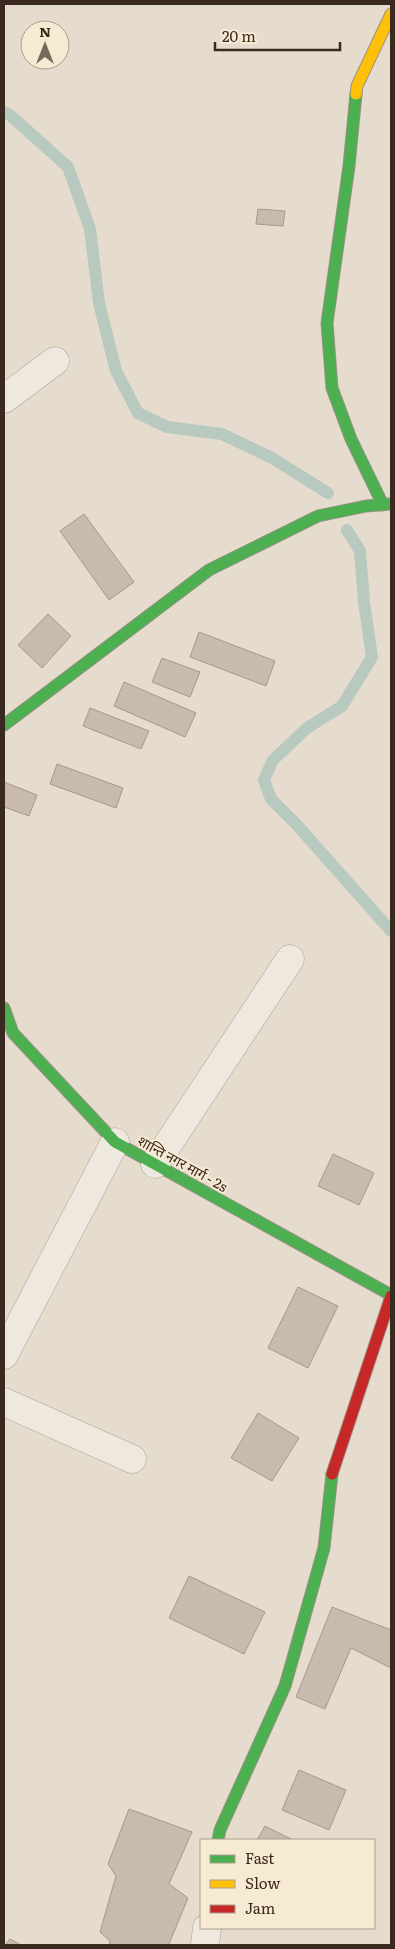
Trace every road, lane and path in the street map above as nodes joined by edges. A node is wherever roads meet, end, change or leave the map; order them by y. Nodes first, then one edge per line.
1 (391, 14) edge
2 (55, 362) dead end
3 (4, 399) edge
4 (387, 505) edge
5 (4, 725) edge
6 (290, 959) dead end
7 (4, 1008) edge
8 (115, 1142) junction
9 (155, 1164) junction
10 (391, 1295) edge
11 (4, 1355) edge
12 (4, 1402) edge
13 (132, 1459) dead end
14 (218, 1839) edge
15 (207, 1929) edge
16 (205, 1945) edge

1 - 4 street
2 - 3 street
4 - 5 street
6 - 9 street
7 - 8 street, शान्ति नगर मार्ग - 2s
8 - 9 street, शान्ति नगर मार्ग - 2s
8 - 11 street
9 - 10 street, शान्ति नगर मार्ग - 2s
10 - 14 street
12 - 13 street
15 - 16 street

